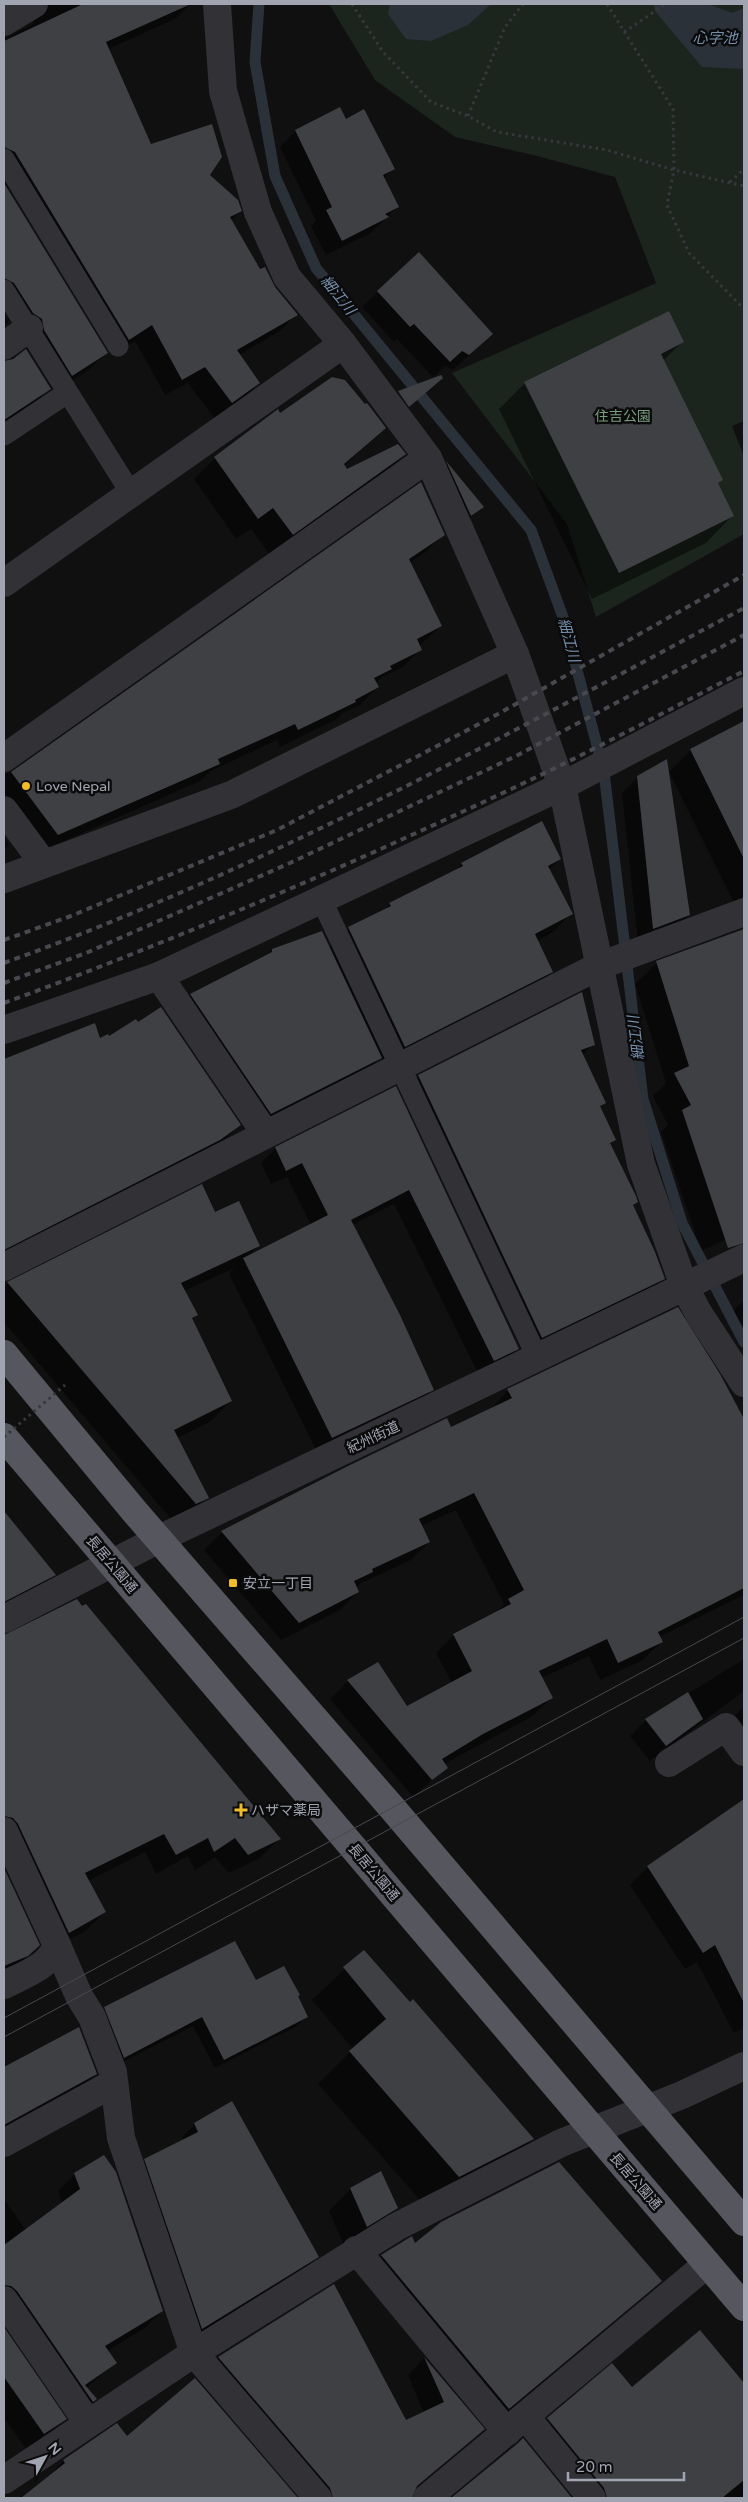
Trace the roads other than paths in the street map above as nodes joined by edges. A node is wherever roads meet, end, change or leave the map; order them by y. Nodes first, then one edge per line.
1 (34, 4) edge
2 (217, 4) edge
3 (4, 22) edge
4 (4, 159) edge
5 (4, 290) edge
6 (29, 328) junction
7 (342, 344) junction
8 (4, 346) edge
9 (118, 346) dead end
10 (67, 393) junction
11 (4, 435) edge
12 (428, 458) junction
13 (132, 495) junction
14 (4, 584) edge
15 (515, 654) junction
16 (744, 691) edge
17 (4, 758) edge
18 (570, 781) junction
19 (4, 810) edge
20 (44, 864) junction
21 (4, 879) edge
22 (321, 899) junction
23 (744, 912) edge
24 (600, 965) junction
25 (159, 976) junction
26 (4, 1030) edge
27 (398, 1065) junction
28 (265, 1134) junction
29 (739, 1261) edge
30 (4, 1267) edge
31 (690, 1283) junction
32 (4, 1354) edge
33 (538, 1358) junction
34 (744, 1383) edge
35 (4, 1437) edge
36 (159, 1539) junction
37 (112, 1564) junction
38 (4, 1619) edge
39 (744, 1752) edge
40 (669, 1763) dead end
41 (4, 1832) edge
42 (57, 1946) junction
43 (4, 1985) edge
44 (744, 2066) edge
45 (114, 2082) junction
46 (648, 2109) junction
47 (593, 2130) junction
48 (4, 2143) edge
49 (744, 2222) edge
50 (356, 2250) junction
51 (707, 2264) junction
52 (4, 2300) edge
53 (744, 2307) edge
54 (194, 2353) junction
55 (88, 2423) junction
56 (517, 2424) junction
57 (4, 2480) edge
58 (318, 2498) edge
59 (427, 2498) edge
60 (592, 2498) edge

1 - 3 street
2 - 7 street
4 - 9 lane
5 - 6 lane
6 - 8 street
6 - 10 lane
7 - 12 street
7 - 13 street
10 - 11 lane
10 - 13 lane
12 - 15 street
12 - 17 street
13 - 14 street
15 - 18 street
15 - 20 street
16 - 18 street
18 - 22 street
18 - 24 street
19 - 20 street
20 - 21 street
22 - 25 street
22 - 27 lane
23 - 24 street
24 - 27 street
24 - 31 street
25 - 26 street
25 - 28 street
27 - 28 street
27 - 33 lane
28 - 30 street
29 - 31 street, 紀州街道
31 - 33 street, 紀州街道
31 - 34 street
32 - 36 highway
33 - 36 street, 紀州街道
35 - 37 highway, 長居公園通
36 - 37 street, 紀州街道
36 - 46 highway
37 - 38 street, 紀州街道
37 - 47 highway, 長居公園通
39 - 40 street
41 - 42 street
42 - 43 street
42 - 45 street
44 - 46 street
45 - 48 street
45 - 54 street
46 - 47 street
46 - 49 highway
47 - 50 street
47 - 51 highway, 長居公園通
50 - 54 street
50 - 56 street
51 - 53 highway, 長居公園通
51 - 56 street
52 - 55 street
54 - 55 street
54 - 58 street
55 - 57 street
56 - 59 street
56 - 60 street

